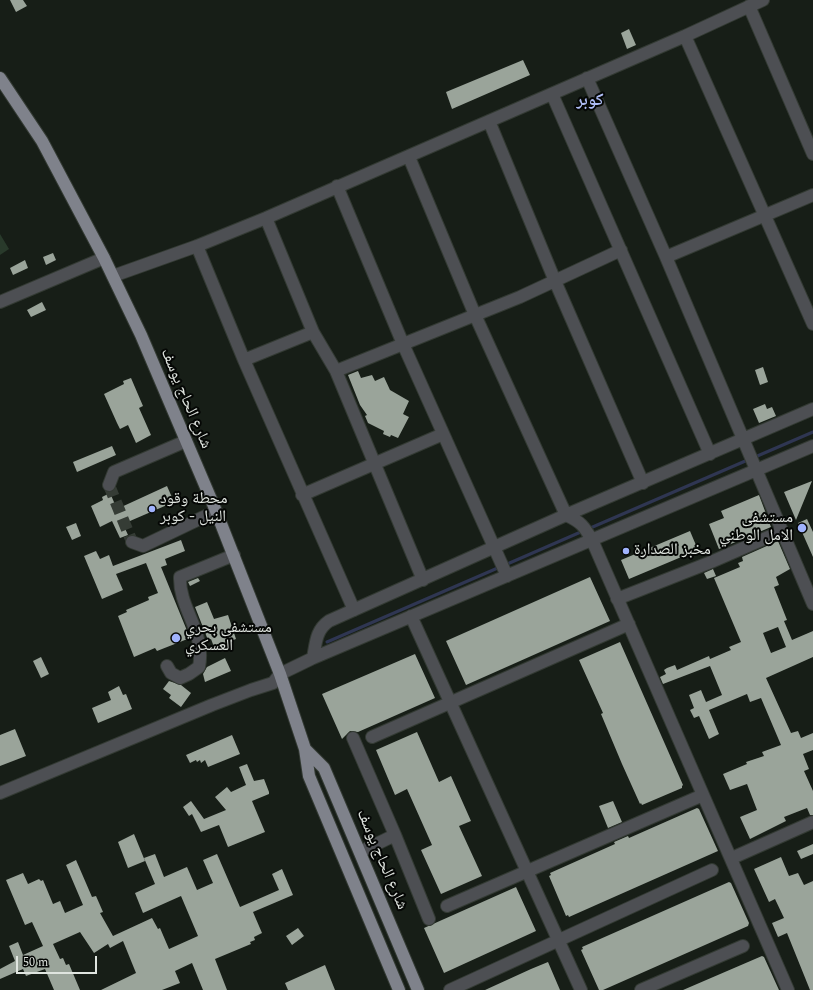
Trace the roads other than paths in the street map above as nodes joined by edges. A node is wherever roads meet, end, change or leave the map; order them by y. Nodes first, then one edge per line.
1 (763, 0) edge
2 (749, 6) junction
3 (685, 36) junction
4 (0, 78) edge
5 (587, 78) junction
6 (552, 94) junction
7 (489, 120) junction
8 (813, 154) edge
9 (409, 157) junction
10 (337, 186) junction
11 (813, 195) edge
12 (765, 215) junction
13 (266, 218) junction
14 (197, 246) junction
15 (621, 250) junction
16 (666, 257) junction
17 (104, 258) junction
18 (113, 276) junction
19 (555, 281) junction
20 (0, 302) edge
21 (475, 315) junction
22 (813, 324) edge
23 (313, 332) junction
24 (404, 344) junction
25 (244, 360) junction
26 (336, 371) junction
27 (813, 409) edge
28 (443, 434) junction
29 (743, 440) junction
30 (186, 441) junction
31 (813, 446) edge
32 (710, 454) junction
33 (374, 464) junction
34 (756, 470) junction
35 (644, 483) junction
36 (109, 485) dead end
37 (302, 494) junction
38 (216, 511) junction
39 (566, 515) junction
40 (782, 532) junction
41 (588, 533) junction
42 (132, 542) dead end
43 (495, 548) junction
44 (234, 555) junction
45 (505, 569) junction
46 (423, 580) junction
47 (618, 599) junction
48 (813, 604) edge
49 (354, 610) junction
50 (411, 616) junction
51 (629, 624) junction
52 (313, 658) junction
53 (167, 666) dead end
54 (280, 674) junction
55 (450, 702) junction
56 (372, 737) dead end
57 (353, 738) dead end
58 (305, 749) junction
59 (0, 793) edge
60 (703, 795) junction
61 (813, 822) edge
62 (396, 835) junction
63 (360, 852) junction
64 (732, 858) junction
65 (712, 870) dead end
66 (527, 871) junction
67 (447, 906) dead end
68 (429, 919) dead end
69 (559, 940) junction
70 (743, 946) dead end
71 (399, 990) edge
72 (418, 990) edge
73 (450, 990) edge
74 (581, 990) edge
75 (641, 990) edge
76 (788, 990) edge

1 - 2 street
2 - 3 street
2 - 8 street
3 - 5 street
3 - 12 street
4 - 17 main road, شارع الحاج يوسف
5 - 6 street
5 - 16 street
6 - 7 street
6 - 15 street
7 - 9 street
7 - 19 street
9 - 10 street
9 - 21 street
10 - 13 street
10 - 24 street
11 - 12 street
12 - 16 street
12 - 22 street
13 - 14 street
13 - 23 street
14 - 18 street
14 - 25 street
15 - 19 street
15 - 32 street
16 - 29 street
17 - 18 main road, شارع الحاج يوسف
17 - 20 street
18 - 30 main road, شارع الحاج يوسف
19 - 21 street
19 - 35 street
21 - 24 street
21 - 39 street
23 - 25 street
23 - 26 street
24 - 26 street
24 - 28 street
25 - 37 street
26 - 33 street
27 - 29 street
28 - 33 street
28 - 43 street
29 - 32 street
29 - 34 street
30 - 36 street
30 - 38 main road, شارع الحاج يوسف
31 - 34 street
32 - 35 street
33 - 37 street
33 - 46 street
34 - 40 street
34 - 41 street
35 - 39 street
37 - 49 street
38 - 42 street
38 - 44 main road, شارع الحاج يوسف
39 - 41 street
39 - 43 street
40 - 47 street
40 - 48 street
41 - 45 street
41 - 47 street
43 - 45 street
43 - 46 street
44 - 53 street
44 - 54 main road, شارع الحاج يوسف
45 - 50 street
46 - 49 street
47 - 51 street
49 - 52 street
50 - 52 street
50 - 55 street
51 - 55 street
51 - 60 street
52 - 54 street
54 - 58 main road, شارع الحاج يوسف
54 - 59 street
55 - 56 street
55 - 66 street
57 - 62 street
58 - 63 main road, شارع الحاج يوسف
58 - 71 main road, شارع الحاج يوسف
60 - 64 street
60 - 66 street
61 - 64 street
62 - 63 street
62 - 68 street
63 - 72 main road, شارع الحاج يوسف
64 - 76 street
65 - 69 street
66 - 67 street
66 - 69 street
69 - 73 street
69 - 74 street
70 - 75 street

